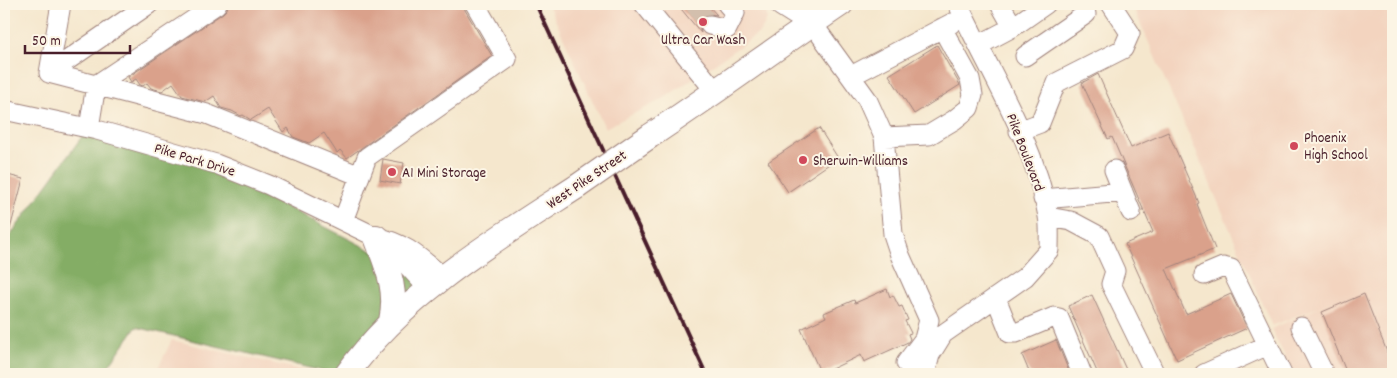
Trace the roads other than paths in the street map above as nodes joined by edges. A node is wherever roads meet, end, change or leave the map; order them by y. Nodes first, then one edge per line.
1 (61, 4) edge
2 (149, 4) edge
3 (217, 4) edge
4 (475, 4) edge
5 (644, 4) edge
6 (727, 4) edge
7 (782, 4) edge
8 (842, 4) edge
9 (1000, 4) edge
10 (1046, 4) edge
11 (1103, 4) edge
12 (1111, 4) edge
13 (1082, 9) edge
14 (961, 10) edge
15 (808, 14) edge
16 (710, 25) dead end
17 (1013, 27) junction
18 (942, 28) junction
19 (979, 45) junction
20 (1025, 56) dead end
21 (49, 73) junction
22 (851, 76) junction
23 (96, 85) junction
24 (716, 92) junction
25 (4, 110) edge
26 (89, 128) junction
27 (1019, 131) junction
28 (884, 137) junction
29 (1114, 170) dead end
30 (360, 176) junction
31 (1123, 192) junction
32 (1043, 199) junction
33 (1131, 212) dead end
34 (1048, 217) junction
35 (343, 221) junction
36 (376, 237) junction
37 (1204, 275) dead end
38 (436, 284) junction
39 (996, 298) junction
40 (390, 322) junction
41 (1300, 327) dead end
42 (1268, 345) junction
43 (347, 374) edge
44 (920, 374) edge
45 (925, 374) edge
46 (1082, 374) edge
47 (1155, 374) edge
48 (1204, 374) edge
49 (1282, 374) edge
50 (1324, 374) edge

1 - 21 street
2 - 21 street
3 - 23 street
4 - 30 street
5 - 24 street
6 - 16 street
7 - 15 main road
8 - 15 main road, West Pike Street
9 - 17 street
10 - 17 street
11 - 13 street
12 - 27 street
13 - 20 street
14 - 18 street
14 - 19 street, Pike Boulevard
15 - 22 street
15 - 24 main road, West Pike Street
17 - 19 street
18 - 22 street
18 - 28 street
19 - 27 street, Pike Boulevard
21 - 23 street
22 - 28 street
23 - 26 street
23 - 30 street
24 - 38 main road, West Pike Street, bridge
25 - 26 street, Pike Park Drive
26 - 35 street, Pike Park Drive
27 - 32 street, Pike Boulevard
28 - 44 street
29 - 31 street
30 - 35 street
31 - 32 street
31 - 33 street
32 - 34 street, Pike Boulevard
34 - 39 street, Pike Boulevard
34 - 47 street
35 - 36 street, Pike Park Drive
36 - 38 street, Pike Park Drive
36 - 40 main road
37 - 42 street
38 - 40 main road, West Pike Street
39 - 45 street, Pike Boulevard
39 - 46 street
40 - 43 main road, West Pike Street
41 - 50 street
42 - 48 street
42 - 49 street

